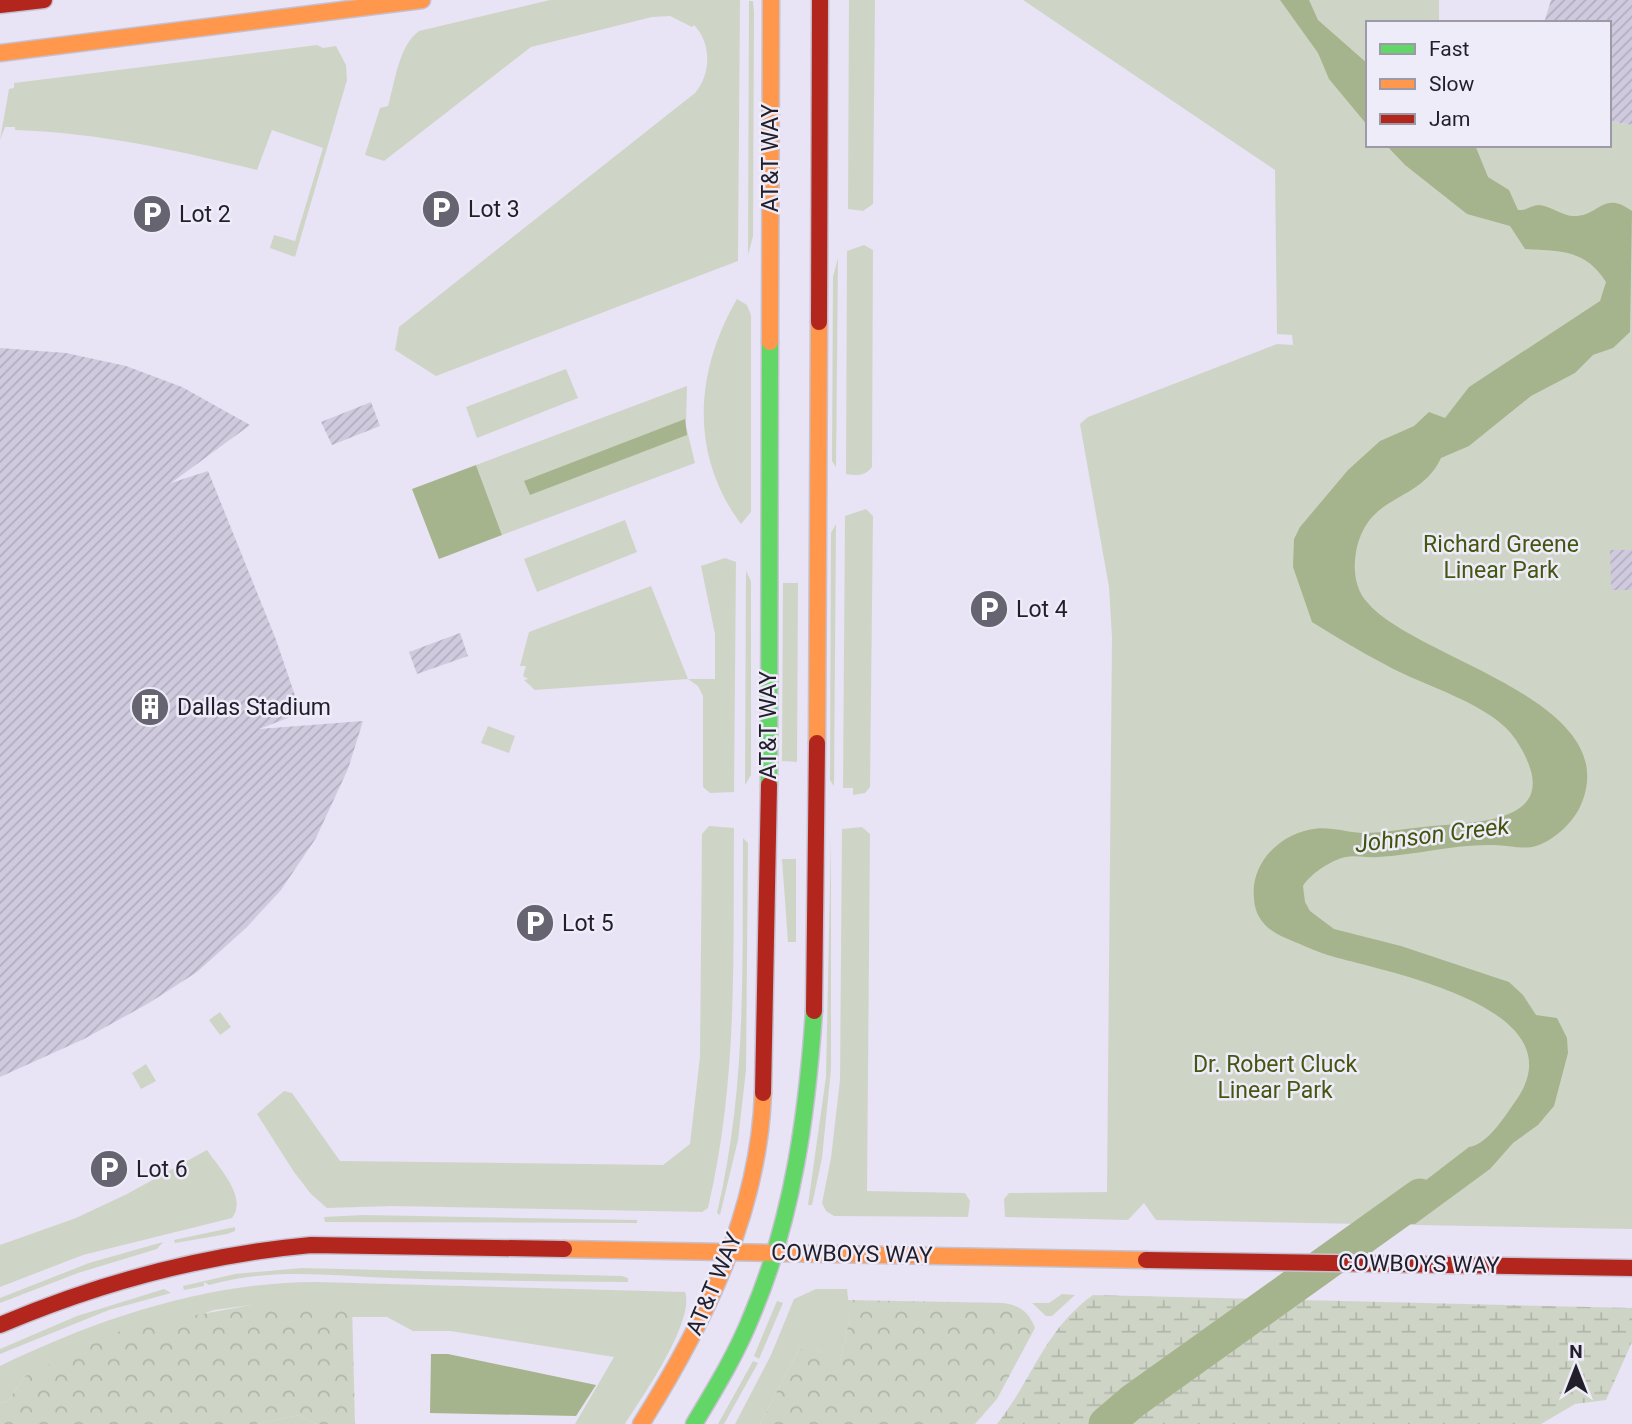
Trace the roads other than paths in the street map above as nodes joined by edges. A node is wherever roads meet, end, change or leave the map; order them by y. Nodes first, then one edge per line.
1 (44, 0) edge
2 (422, 0) edge
3 (771, 0) edge
4 (820, 0) edge
5 (367, 4) edge
6 (0, 5) edge
7 (0, 53) edge
8 (731, 1252) junction
9 (777, 1253) junction
10 (1632, 1268) edge
11 (0, 1325) edge
12 (641, 1424) edge
13 (694, 1424) edge

1 - 6 main road
2 - 5 main road
3 - 8 main road, AT&T WAY
4 - 9 main road, AT&T WAY
5 - 7 main road
8 - 9 main road, COWBOYS WAY
8 - 11 main road, COWBOYS WAY
8 - 12 main road, AT&T WAY
9 - 10 main road, COWBOYS WAY
9 - 13 main road, AT&T WAY

